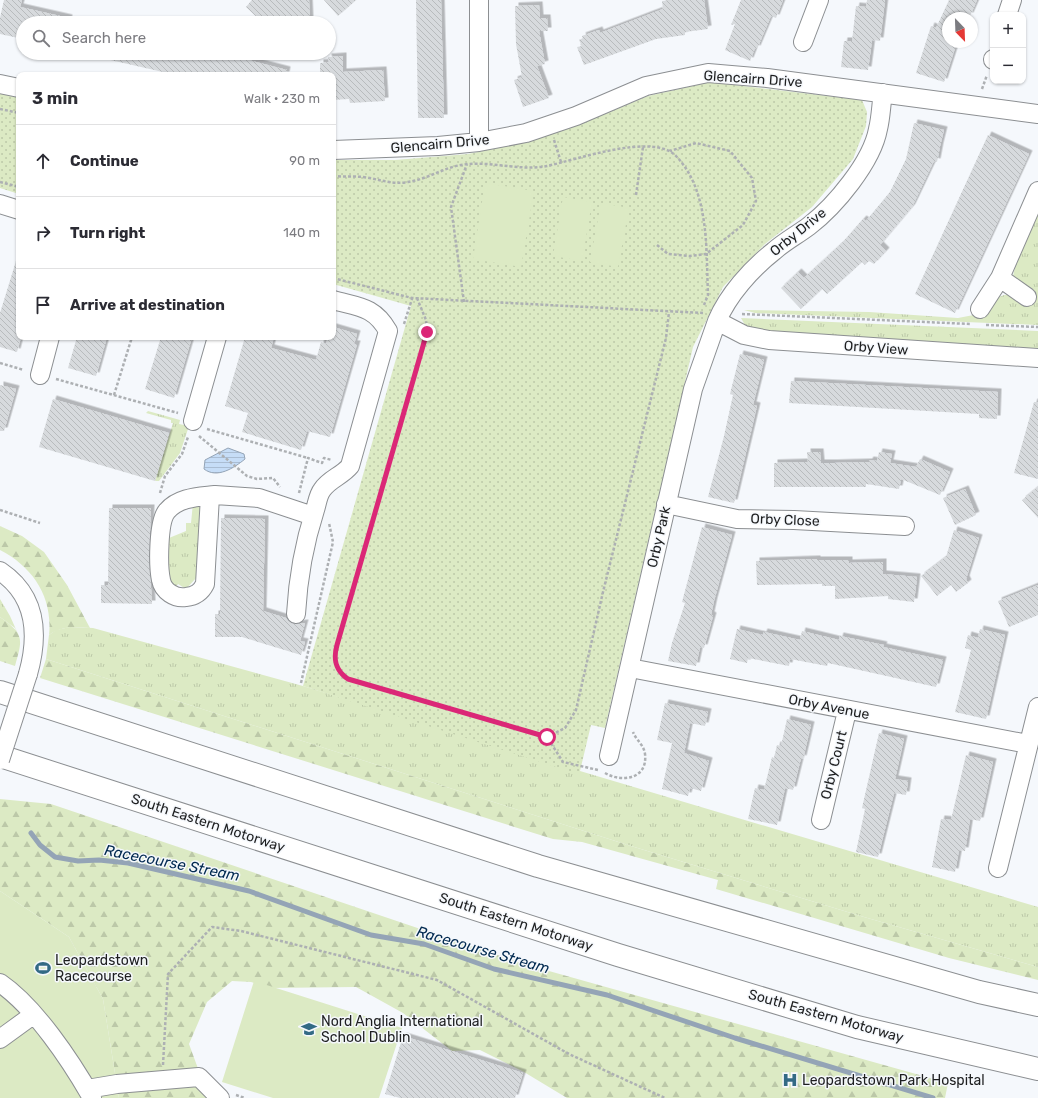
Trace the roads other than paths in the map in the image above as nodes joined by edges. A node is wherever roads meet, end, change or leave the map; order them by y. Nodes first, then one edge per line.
1 (479, 0) edge
2 (819, 0) edge
3 (1012, 0) edge
4 (1007, 12) edge
5 (803, 42) dead end
6 (0, 84) edge
7 (16, 87) edge
8 (883, 93) junction
9 (1038, 114) edge
10 (479, 142) junction
11 (336, 150) edge
12 (1038, 192) edge
13 (0, 204) edge
14 (16, 209) edge
15 (1000, 278) junction
16 (1027, 297) dead end
17 (336, 301) edge
18 (719, 317) junction
19 (981, 320) road end
20 (49, 340) edge
21 (216, 340) edge
22 (1038, 358) edge
23 (40, 375) road end
24 (192, 425) road end
25 (210, 496) junction
26 (666, 504) junction
27 (313, 516) junction
28 (904, 526) dead end
29 (0, 571) edge
30 (296, 614) dead end
31 (630, 668) junction
32 (0, 692) edge
33 (1038, 707) edge
34 (847, 711) junction
35 (1028, 744) junction
36 (0, 756) edge
37 (610, 756) dead end
38 (0, 760) edge
39 (820, 820) dead end
40 (998, 868) dead end
41 (0, 983) edge
42 (1038, 1006) edge
43 (33, 1015) junction
44 (0, 1039) edge
45 (1038, 1069) edge
46 (90, 1094) edge
47 (220, 1098) edge

1 - 10 street
2 - 5 street
3 - 4 street
6 - 7 street
8 - 9 street, Glencairn Drive
8 - 10 street, Glencairn Drive
8 - 18 street, Orby Drive
10 - 11 street, Glencairn Drive
12 - 15 street
13 - 14 street
15 - 16 street
15 - 19 street
17 - 27 street
18 - 22 street, Orby View
18 - 26 street, Orby Park
20 - 23 street
21 - 24 street
25 - 25 street
25 - 27 street
26 - 28 street, Orby Close
26 - 31 street, Orby Park
27 - 30 street
29 - 38 street, bridge
31 - 34 street, Orby Avenue
31 - 37 street, Orby Park
32 - 42 highway
33 - 35 street
34 - 35 street, Orby Avenue
34 - 39 street, Orby Court
35 - 40 street
36 - 45 highway, South Eastern Motorway
41 - 43 street
43 - 44 street
43 - 46 street
46 - 47 street

